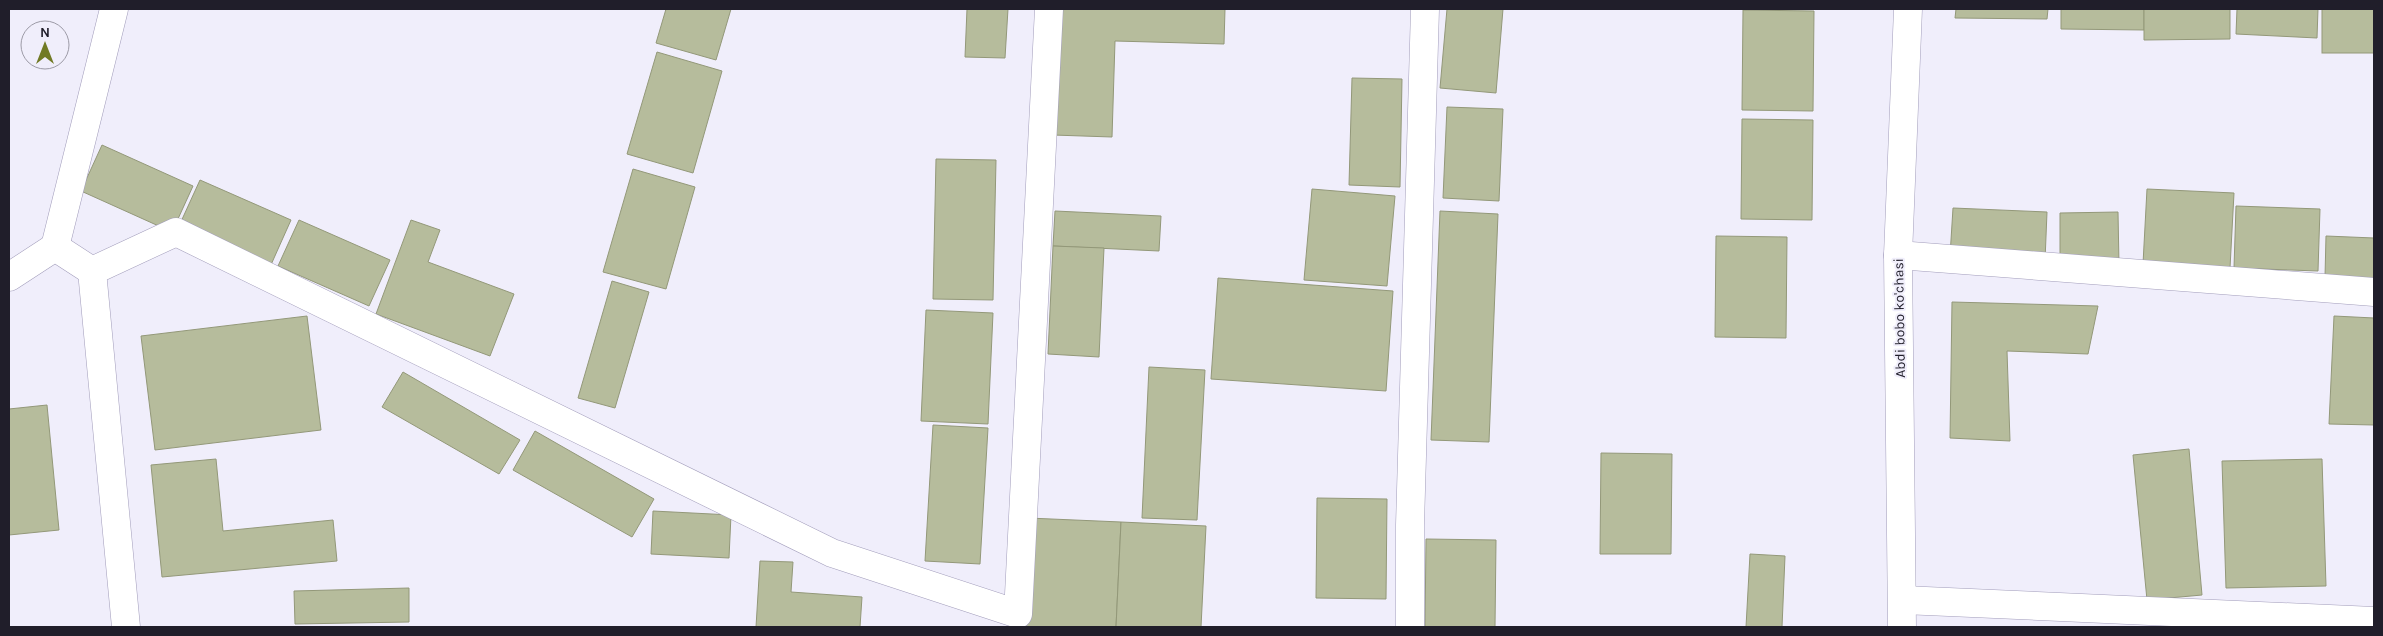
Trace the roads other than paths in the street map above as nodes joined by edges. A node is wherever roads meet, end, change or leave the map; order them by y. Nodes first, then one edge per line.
1 (114, 9) edge
2 (1049, 9) edge
3 (1425, 9) edge
4 (1908, 9) edge
5 (55, 247) junction
6 (1898, 254) junction
7 (92, 271) junction
8 (9, 277) edge
9 (2374, 292) edge
10 (1902, 600) junction
11 (1019, 621) edge
12 (2374, 621) edge
13 (126, 627) edge
14 (1410, 627) edge
15 (1902, 627) edge

1 - 5 street
2 - 11 street
3 - 14 street
4 - 6 street, Abdi bobo ko'chasi
5 - 7 street
5 - 8 street
6 - 9 street
6 - 10 street, Abdi bobo ko'chasi
7 - 11 street
7 - 13 street
10 - 12 street
10 - 15 street, Abdi bobo ko'chasi

